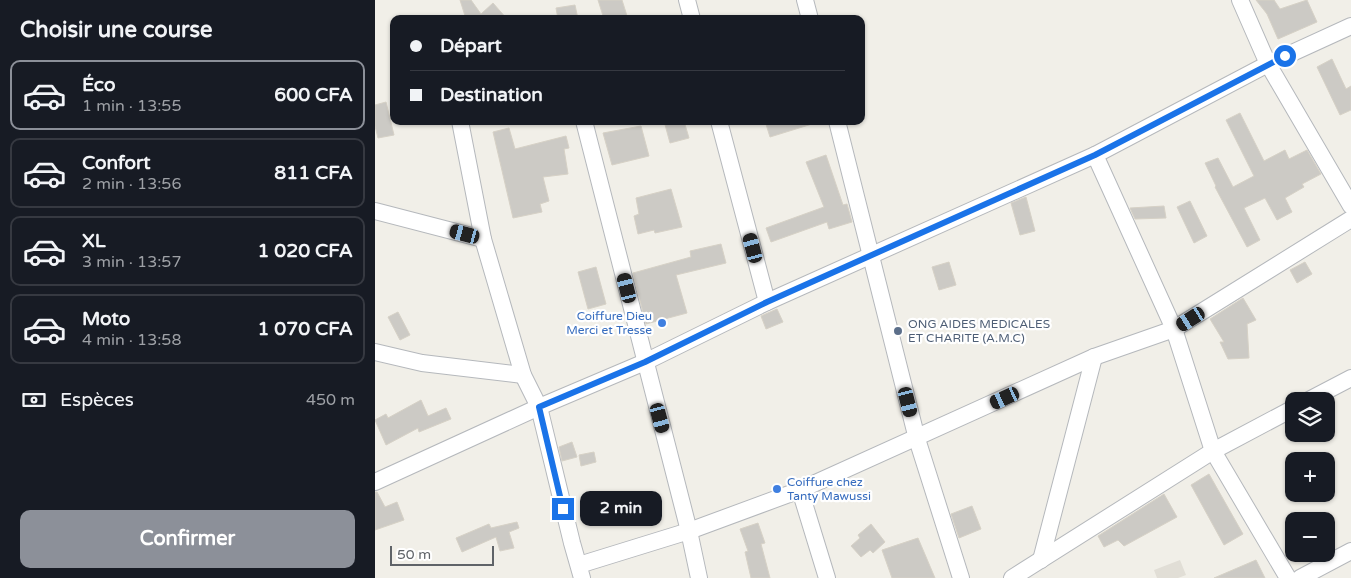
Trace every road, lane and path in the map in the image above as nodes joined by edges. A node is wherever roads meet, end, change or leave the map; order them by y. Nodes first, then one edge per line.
1 (687, 0) edge
2 (805, 0) edge
3 (1240, 0) edge
4 (691, 15) edge
5 (809, 15) edge
6 (1351, 26) edge
7 (1269, 64) junction
8 (461, 125) edge
9 (585, 125) edge
10 (720, 125) edge
11 (838, 125) edge
12 (1095, 155) junction
13 (1351, 206) edge
14 (375, 211) edge
15 (1351, 219) edge
16 (483, 239) junction
17 (872, 255) junction
18 (767, 302) junction
19 (1175, 329) junction
20 (375, 352) edge
21 (1094, 358) junction
22 (645, 362) junction
23 (523, 375) junction
24 (1351, 378) edge
25 (1324, 392) edge
26 (539, 407) junction
27 (1285, 413) edge
28 (917, 439) junction
29 (1213, 451) junction
30 (375, 482) edge
31 (799, 490) junction
32 (689, 531) junction
33 (1351, 551) edge
34 (1041, 560) junction
35 (581, 572) edge
36 (699, 578) edge
37 (827, 578) edge
38 (961, 578) edge
39 (1013, 578) edge
40 (1288, 578) edge
41 (1300, 578) edge

1 - 4 street
2 - 5 street
3 - 7 street
6 - 7 street
7 - 12 street
7 - 13 street
8 - 16 street
9 - 22 street
10 - 18 street
11 - 17 street
12 - 17 street
12 - 19 street
14 - 16 street
15 - 19 street
16 - 23 street
17 - 18 street
17 - 28 street
18 - 22 street
19 - 21 street
19 - 29 street
20 - 23 street
21 - 28 street
21 - 34 street
22 - 26 street
22 - 32 street
23 - 26 street
24 - 25 street
26 - 30 street
26 - 35 street
27 - 29 street
28 - 31 street
28 - 38 street
29 - 34 street
29 - 40 street
31 - 32 street
31 - 37 street
32 - 35 street
32 - 36 street
33 - 41 street
34 - 39 street

